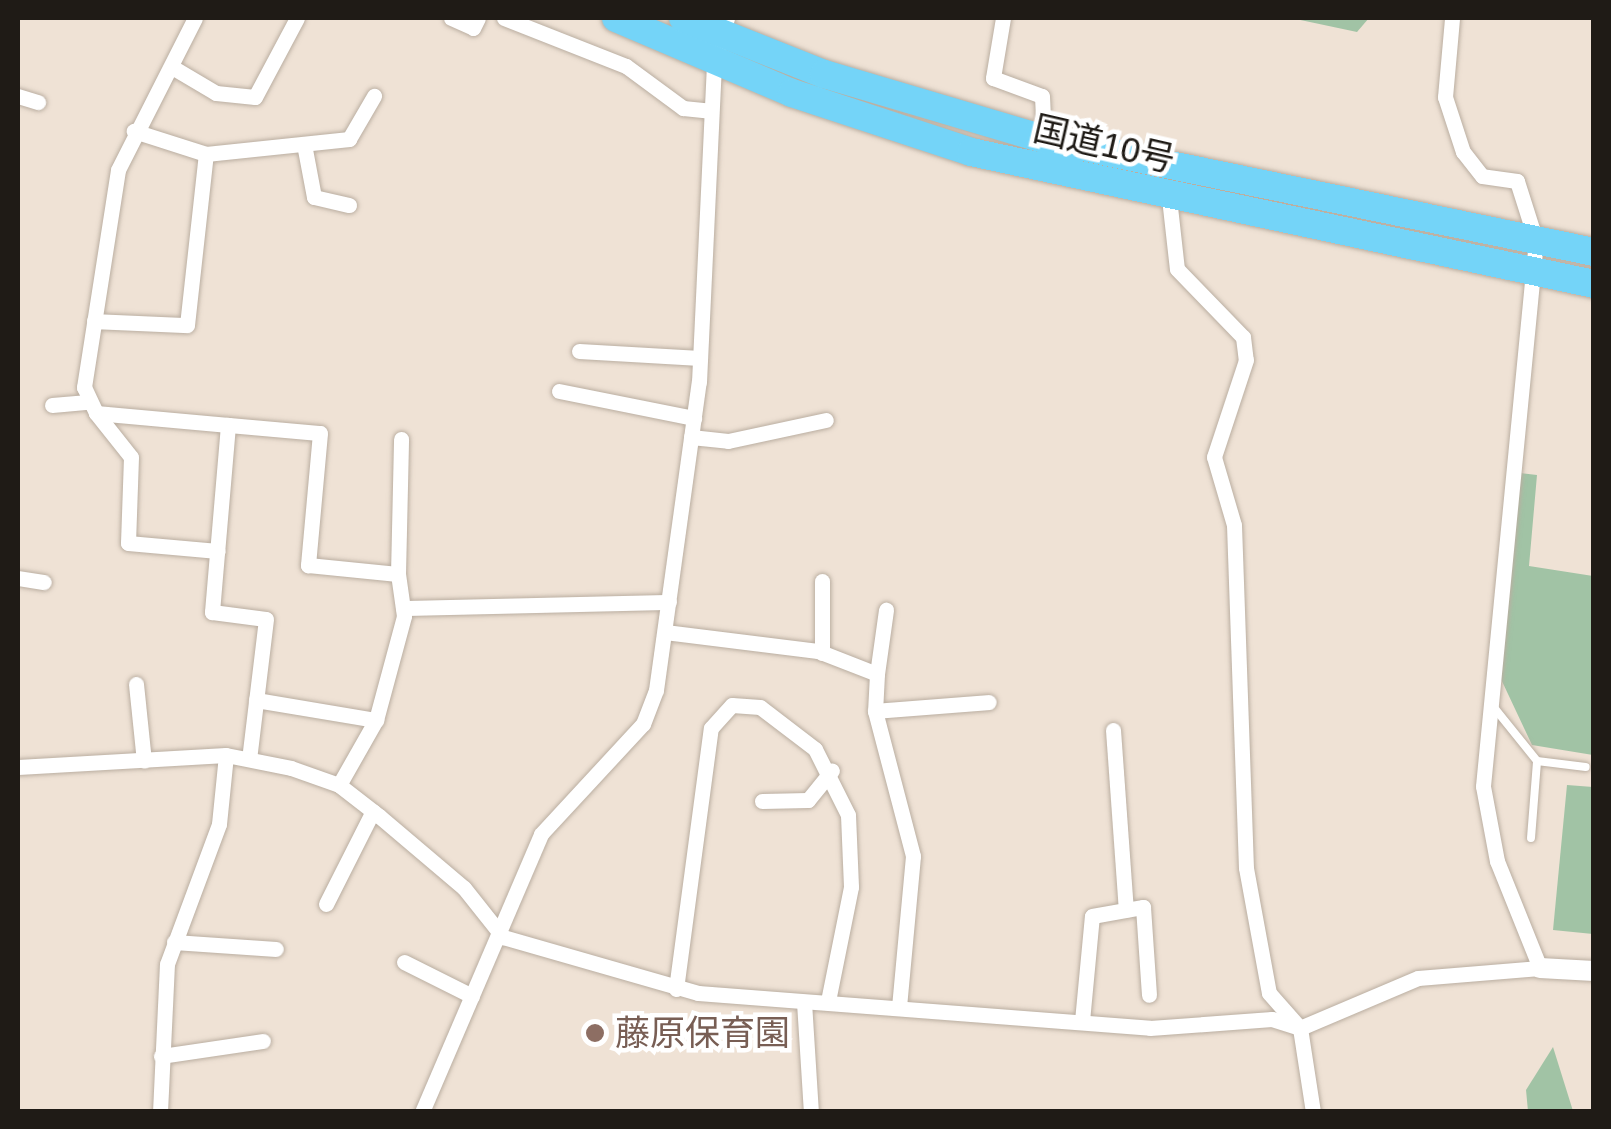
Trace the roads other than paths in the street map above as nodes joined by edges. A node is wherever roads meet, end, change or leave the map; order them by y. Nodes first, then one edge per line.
1 (195, 18) edge
2 (297, 18) edge
3 (451, 18) edge
4 (478, 18) edge
5 (504, 18) edge
6 (616, 18) edge
7 (683, 18) edge
8 (1003, 18) edge
9 (1452, 18) edge
10 (721, 38) edge
11 (172, 67) junction
12 (18, 96) edge
13 (374, 96) dead end
14 (38, 102) dead end
15 (710, 111) junction
16 (134, 131) junction
17 (1044, 139) junction
18 (304, 144) junction
19 (206, 154) junction
20 (1169, 198) junction
21 (349, 205) dead end
22 (1536, 241) junction
23 (1594, 252) edge
24 (1530, 270) junction
25 (1594, 284) edge
26 (94, 321) junction
27 (579, 352) dead end
28 (700, 358) junction
29 (559, 391) dead end
30 (52, 405) dead end
31 (92, 407) junction
32 (694, 418) junction
33 (826, 420) dead end
34 (228, 424) junction
35 (692, 437) junction
36 (402, 439) dead end
37 (218, 551) junction
38 (398, 574) junction
39 (18, 578) edge
40 (822, 580) dead end
41 (44, 582) dead end
42 (669, 602) junction
43 (402, 608) junction
44 (886, 610) dead end
45 (665, 632) junction
46 (822, 653) junction
47 (877, 674) junction
48 (136, 684) dead end
49 (1487, 697) junction
50 (256, 700) junction
51 (990, 702) dead end
52 (875, 711) junction
53 (376, 720) junction
54 (1113, 730) dead end
55 (226, 755) junction
56 (144, 760) junction
57 (249, 760) junction
58 (1537, 760) junction
59 (18, 766) edge
60 (1586, 767) dead end
61 (832, 770) junction
62 (339, 784) junction
63 (762, 801) dead end
64 (373, 811) junction
65 (1531, 838) dead end
66 (326, 904) dead end
67 (1126, 910) junction
68 (503, 937) junction
69 (174, 942) junction
70 (276, 949) dead end
71 (404, 962) dead end
72 (1540, 968) junction
73 (1594, 971) edge
74 (676, 989) junction
75 (1149, 995) dead end
76 (472, 996) junction
77 (828, 1001) junction
78 (804, 1002) junction
79 (899, 1006) junction
80 (1082, 1021) junction
81 (1300, 1028) junction
82 (263, 1041) dead end
83 (161, 1056) junction
84 (160, 1112) edge
85 (422, 1112) edge
86 (811, 1112) edge
87 (1313, 1112) edge

1 - 11 street
2 - 11 street
3 - 4 street
5 - 15 street
6 - 10 highway, 国道10号
7 - 10 highway, 国道10号
8 - 17 street
9 - 22 street
10 - 15 street
10 - 17 highway, 国道10号
10 - 20 highway, 国道10号
11 - 16 street
12 - 14 street
13 - 18 street
15 - 28 street
16 - 19 street
16 - 26 street
17 - 22 highway, 国道10号
18 - 19 street
18 - 21 street
19 - 26 street
20 - 24 highway, 国道10号
20 - 81 street
22 - 23 highway, 国道10号
22 - 24 street
24 - 25 highway, 国道10号
24 - 49 street
26 - 31 street
27 - 28 street
28 - 32 street
29 - 32 street
30 - 31 street
31 - 34 street
31 - 37 street
32 - 35 street
33 - 35 street
34 - 37 street
34 - 38 street
35 - 42 street
36 - 38 street
37 - 50 street
38 - 43 street
39 - 41 street
40 - 46 street
42 - 43 street
42 - 45 street
43 - 53 street
44 - 47 street
45 - 46 street
45 - 68 street
46 - 47 street
47 - 52 street
48 - 56 street
49 - 58 lane
49 - 72 street
50 - 53 street
50 - 57 street
51 - 52 street
52 - 79 street
53 - 62 street
54 - 67 street
55 - 56 street
55 - 57 street
55 - 69 street
56 - 59 street
57 - 62 street
58 - 60 lane
58 - 65 lane
61 - 63 street
61 - 74 street
61 - 77 street
62 - 64 street
64 - 66 street
64 - 68 street
67 - 75 street
67 - 80 street
68 - 74 street
68 - 76 street
69 - 70 street
69 - 83 street
71 - 76 street
72 - 73 street
72 - 81 street
74 - 78 street
76 - 85 street
77 - 78 street
77 - 79 street
78 - 86 street
79 - 80 street
80 - 81 street
81 - 87 street
82 - 83 street
83 - 84 street

